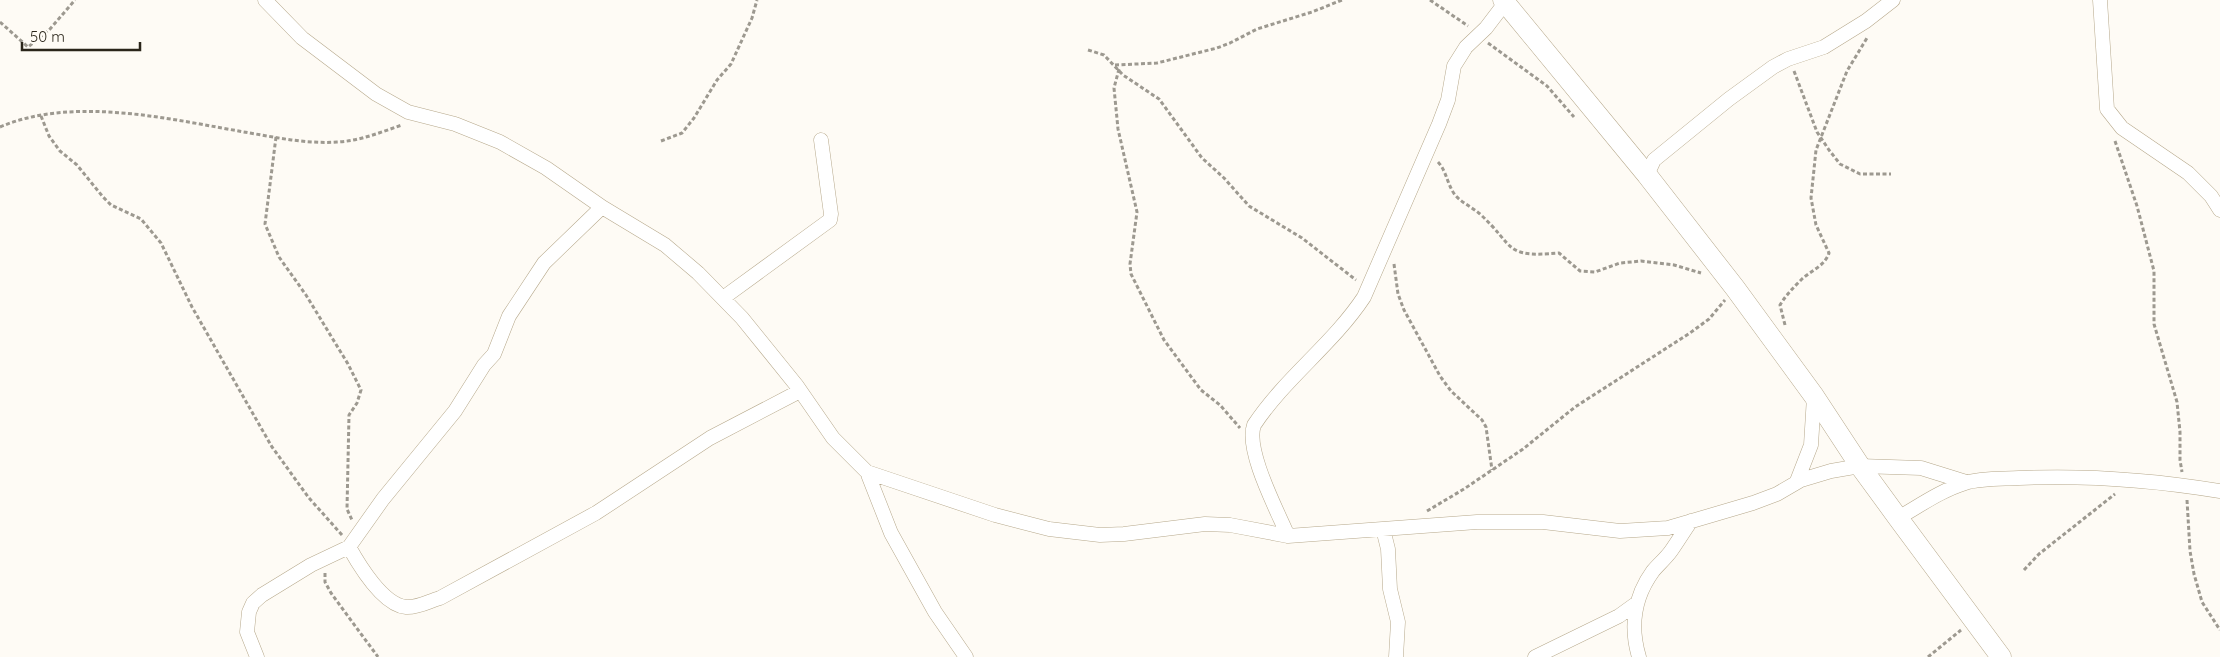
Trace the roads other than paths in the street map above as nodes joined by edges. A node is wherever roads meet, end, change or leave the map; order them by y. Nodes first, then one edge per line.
1 (265, 0) edge
2 (1893, 0) edge
3 (2100, 0) edge
4 (1504, 1) edge
5 (821, 140) dead end
6 (1647, 175) junction
7 (602, 208) junction
8 (2220, 210) edge
9 (724, 298) junction
10 (800, 391) junction
11 (1814, 396) junction
12 (1860, 466) junction
13 (867, 472) junction
14 (1797, 482) junction
15 (1966, 482) junction
16 (2220, 491) edge
17 (1898, 518) junction
18 (1691, 521) junction
19 (1383, 529) junction
20 (1288, 536) junction
21 (353, 542) junction
22 (1637, 603) junction
23 (257, 657) edge
24 (966, 657) edge
25 (1396, 657) edge
26 (1537, 657) edge
27 (1639, 657) edge
28 (2001, 657) edge

1 - 7 street
2 - 6 street
3 - 8 street
4 - 6 street
4 - 20 street
5 - 9 street
6 - 11 street
7 - 9 street
7 - 21 street
9 - 10 street
10 - 13 street
10 - 21 street
11 - 12 street
11 - 14 street
12 - 14 street
12 - 15 street
12 - 17 street
13 - 20 street
13 - 24 street
14 - 18 street
15 - 16 street
15 - 17 street
17 - 28 street
18 - 19 street
18 - 22 street
19 - 20 street
19 - 25 street
21 - 23 street
22 - 26 street
22 - 27 street

